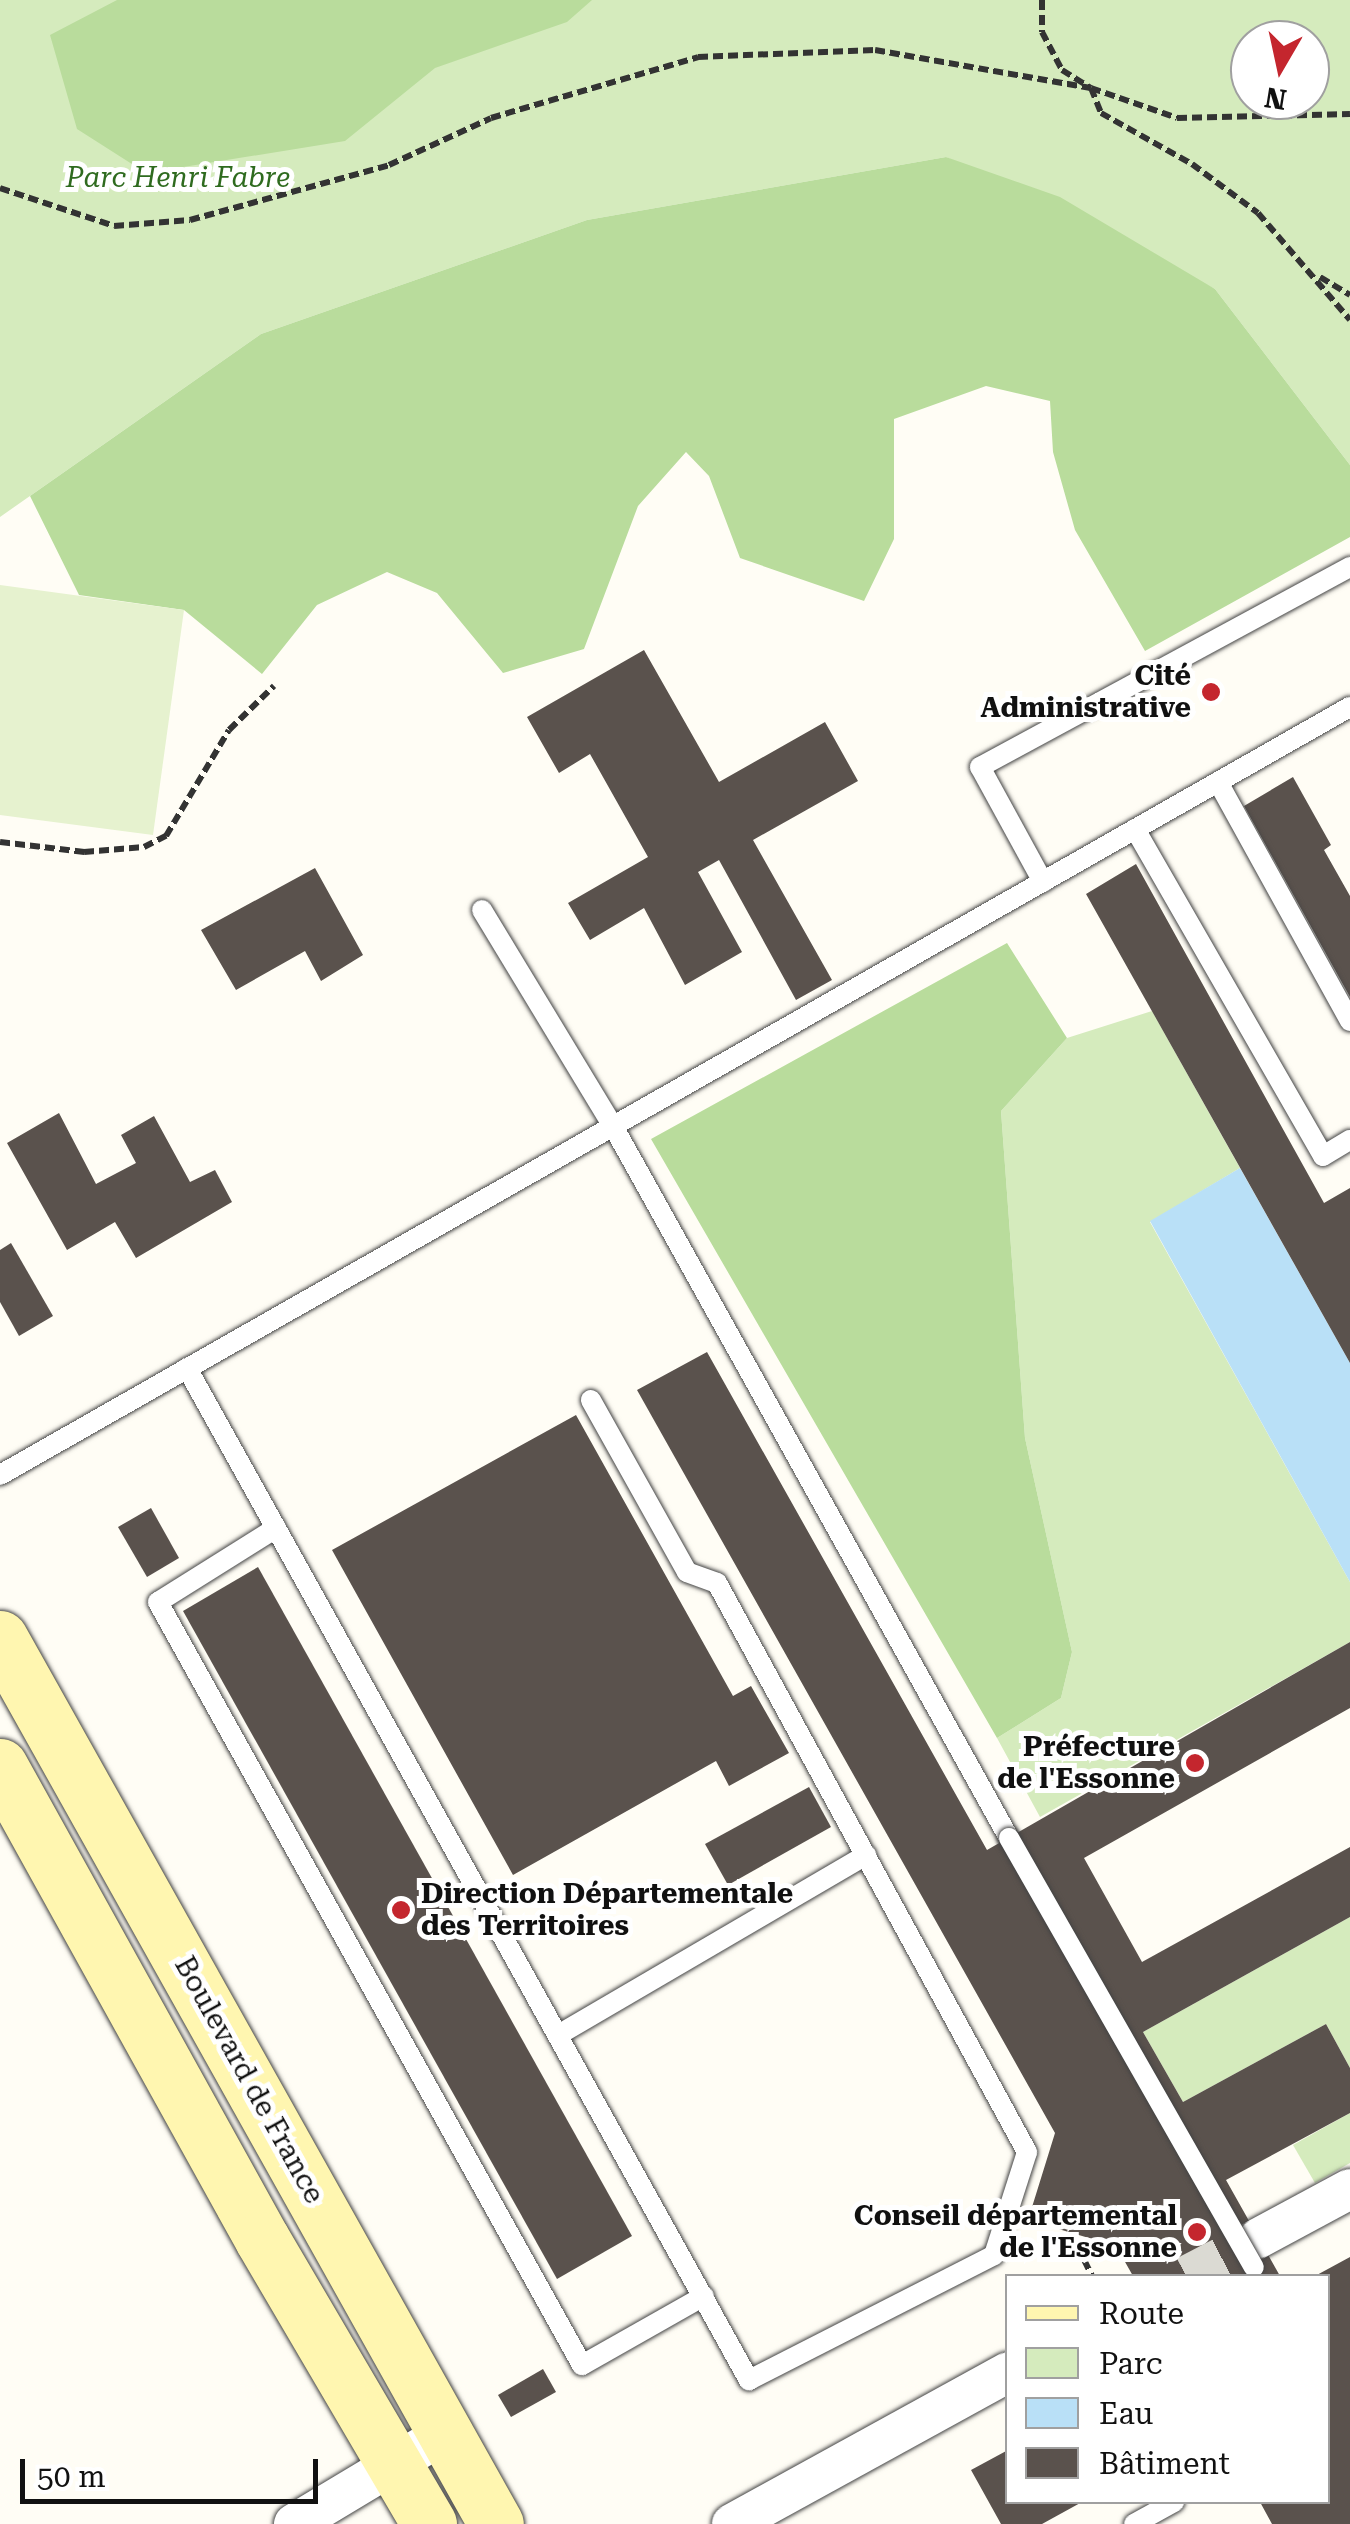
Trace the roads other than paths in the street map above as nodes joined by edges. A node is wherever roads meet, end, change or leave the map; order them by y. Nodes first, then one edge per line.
1 (1350, 567) edge
2 (1350, 707) edge
3 (1218, 782) junction
4 (1135, 830) junction
5 (1043, 882) junction
6 (482, 910) dead end
7 (1350, 1021) edge
8 (612, 1126) junction
9 (1350, 1140) edge
10 (187, 1368) junction
11 (591, 1400) dead end
12 (0, 1474) edge
13 (276, 1528) junction
14 (0, 1638) edge
15 (0, 1766) edge
16 (866, 1855) junction
17 (558, 2035) junction
18 (1350, 2189) edge
19 (1256, 2253) joint
20 (704, 2296) junction
21 (1005, 2374) edge
22 (447, 2432) junction
23 (396, 2464) junction
24 (1170, 2504) edge
25 (294, 2524) edge
26 (429, 2524) edge
27 (496, 2524) edge
28 (732, 2524) edge
29 (1134, 2524) edge

1 - 5 lane
2 - 3 lane
3 - 4 lane
3 - 7 lane
4 - 5 lane
4 - 9 lane
5 - 8 lane
6 - 8 lane
8 - 10 lane
8 - 19 lane, bridge
10 - 12 lane
10 - 13 lane
11 - 16 lane
13 - 17 lane
13 - 20 lane
14 - 22 main road, Boulevard de France
15 - 23 main road
16 - 17 lane
16 - 20 lane
17 - 20 lane
18 - 19 street
21 - 28 street
22 - 23 street
22 - 27 main road, Boulevard de France
23 - 25 street
23 - 26 main road
24 - 29 lane

